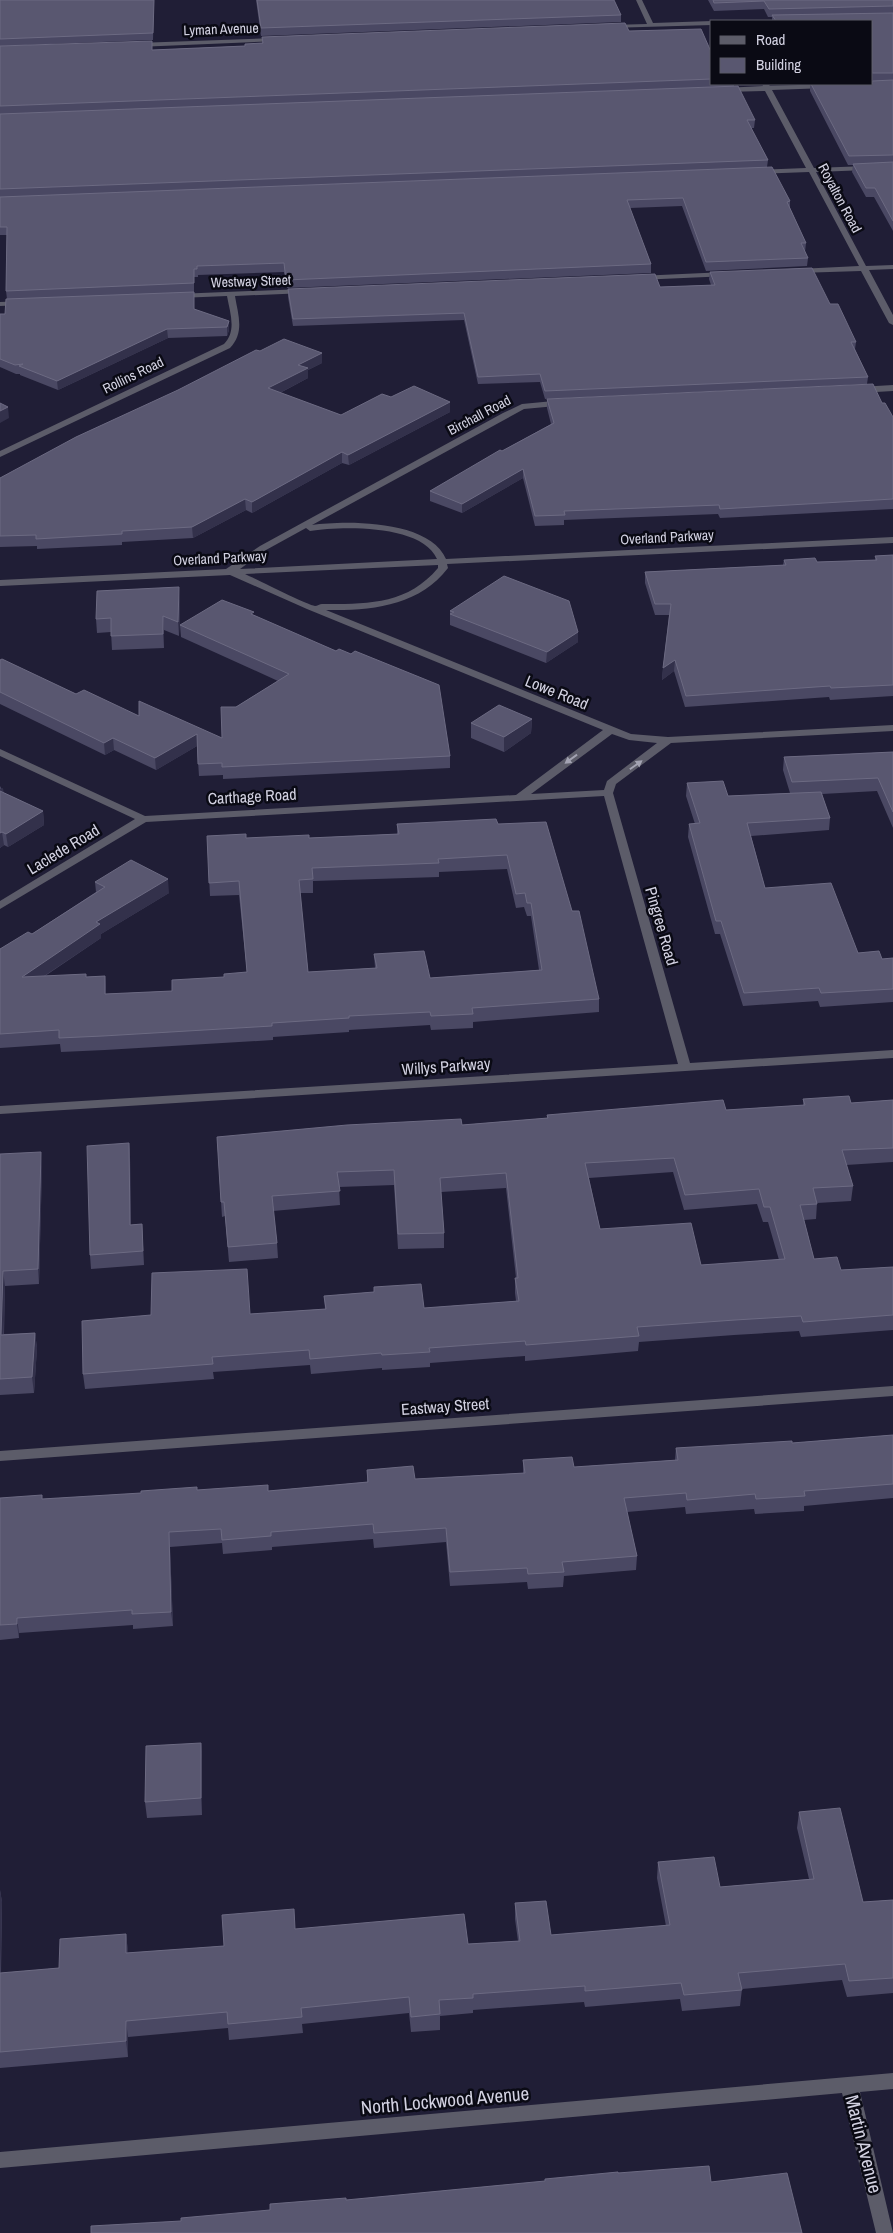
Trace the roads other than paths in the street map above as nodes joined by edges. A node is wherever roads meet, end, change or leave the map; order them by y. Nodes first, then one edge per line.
1 (639, 0) edge
2 (710, 23) edge
3 (651, 26) junction
4 (603, 28) edge
5 (290, 39) edge
6 (124, 46) edge
7 (766, 86) edge
8 (836, 86) edge
9 (720, 90) edge
10 (893, 167) edge
11 (811, 170) junction
12 (744, 172) edge
13 (893, 267) edge
14 (864, 268) junction
15 (790, 272) edge
16 (730, 274) edge
17 (631, 278) edge
18 (311, 291) edge
19 (232, 294) junction
20 (170, 297) edge
21 (30, 302) edge
22 (0, 304) edge
23 (893, 323) edge
24 (893, 388) edge
25 (844, 391) edge
26 (572, 403) edge
27 (0, 454) edge
28 (298, 531) junction
29 (893, 540) edge
30 (442, 562) junction
31 (230, 571) junction
32 (0, 583) edge
33 (310, 607) junction
34 (893, 728) edge
35 (610, 730) junction
36 (668, 740) junction
37 (0, 752) edge
38 (608, 793) junction
39 (520, 797) junction
40 (143, 819) junction
41 (0, 906) edge
42 (893, 1054) edge
43 (685, 1067) junction
44 (0, 1110) edge
45 (893, 1391) edge
46 (0, 1456) edge
47 (893, 2081) edge
48 (849, 2085) junction
49 (0, 2160) edge
50 (885, 2233) edge

1 - 3 street
2 - 3 street
3 - 4 street
5 - 6 street, Lyman Avenue
7 - 8 street
7 - 9 street
7 - 11 street, Royalton Road
10 - 11 street
11 - 12 street
11 - 14 street, Royalton Road
13 - 14 street
14 - 15 street
14 - 23 street, Royalton Road
16 - 17 street
18 - 19 street, Westway Street
19 - 20 street, Westway Street
19 - 27 street, Rollins Road
21 - 22 street
24 - 25 street
26 - 28 street, Birchall Road
28 - 30 street
28 - 31 street, Birchall Road
29 - 30 street, Overland Parkway
30 - 31 street, Overland Parkway
30 - 33 street
31 - 32 street, Overland Parkway
31 - 33 street, Lowe Road
33 - 35 street, Lowe Road
34 - 36 street, Lowe Road
35 - 36 street, Lowe Road
35 -> 39 street
38 -> 36 street
37 - 40 street, Carthage Road
38 - 39 street
38 - 43 street, Pingree Road
39 - 40 street, Carthage Road
40 - 41 street, Laclede Road
42 - 43 street, Willys Parkway
43 - 44 street, Willys Parkway
45 - 46 street, Eastway Street
47 - 48 street, North Lockwood Avenue
48 - 49 street, North Lockwood Avenue
48 - 50 street, Martin Avenue

